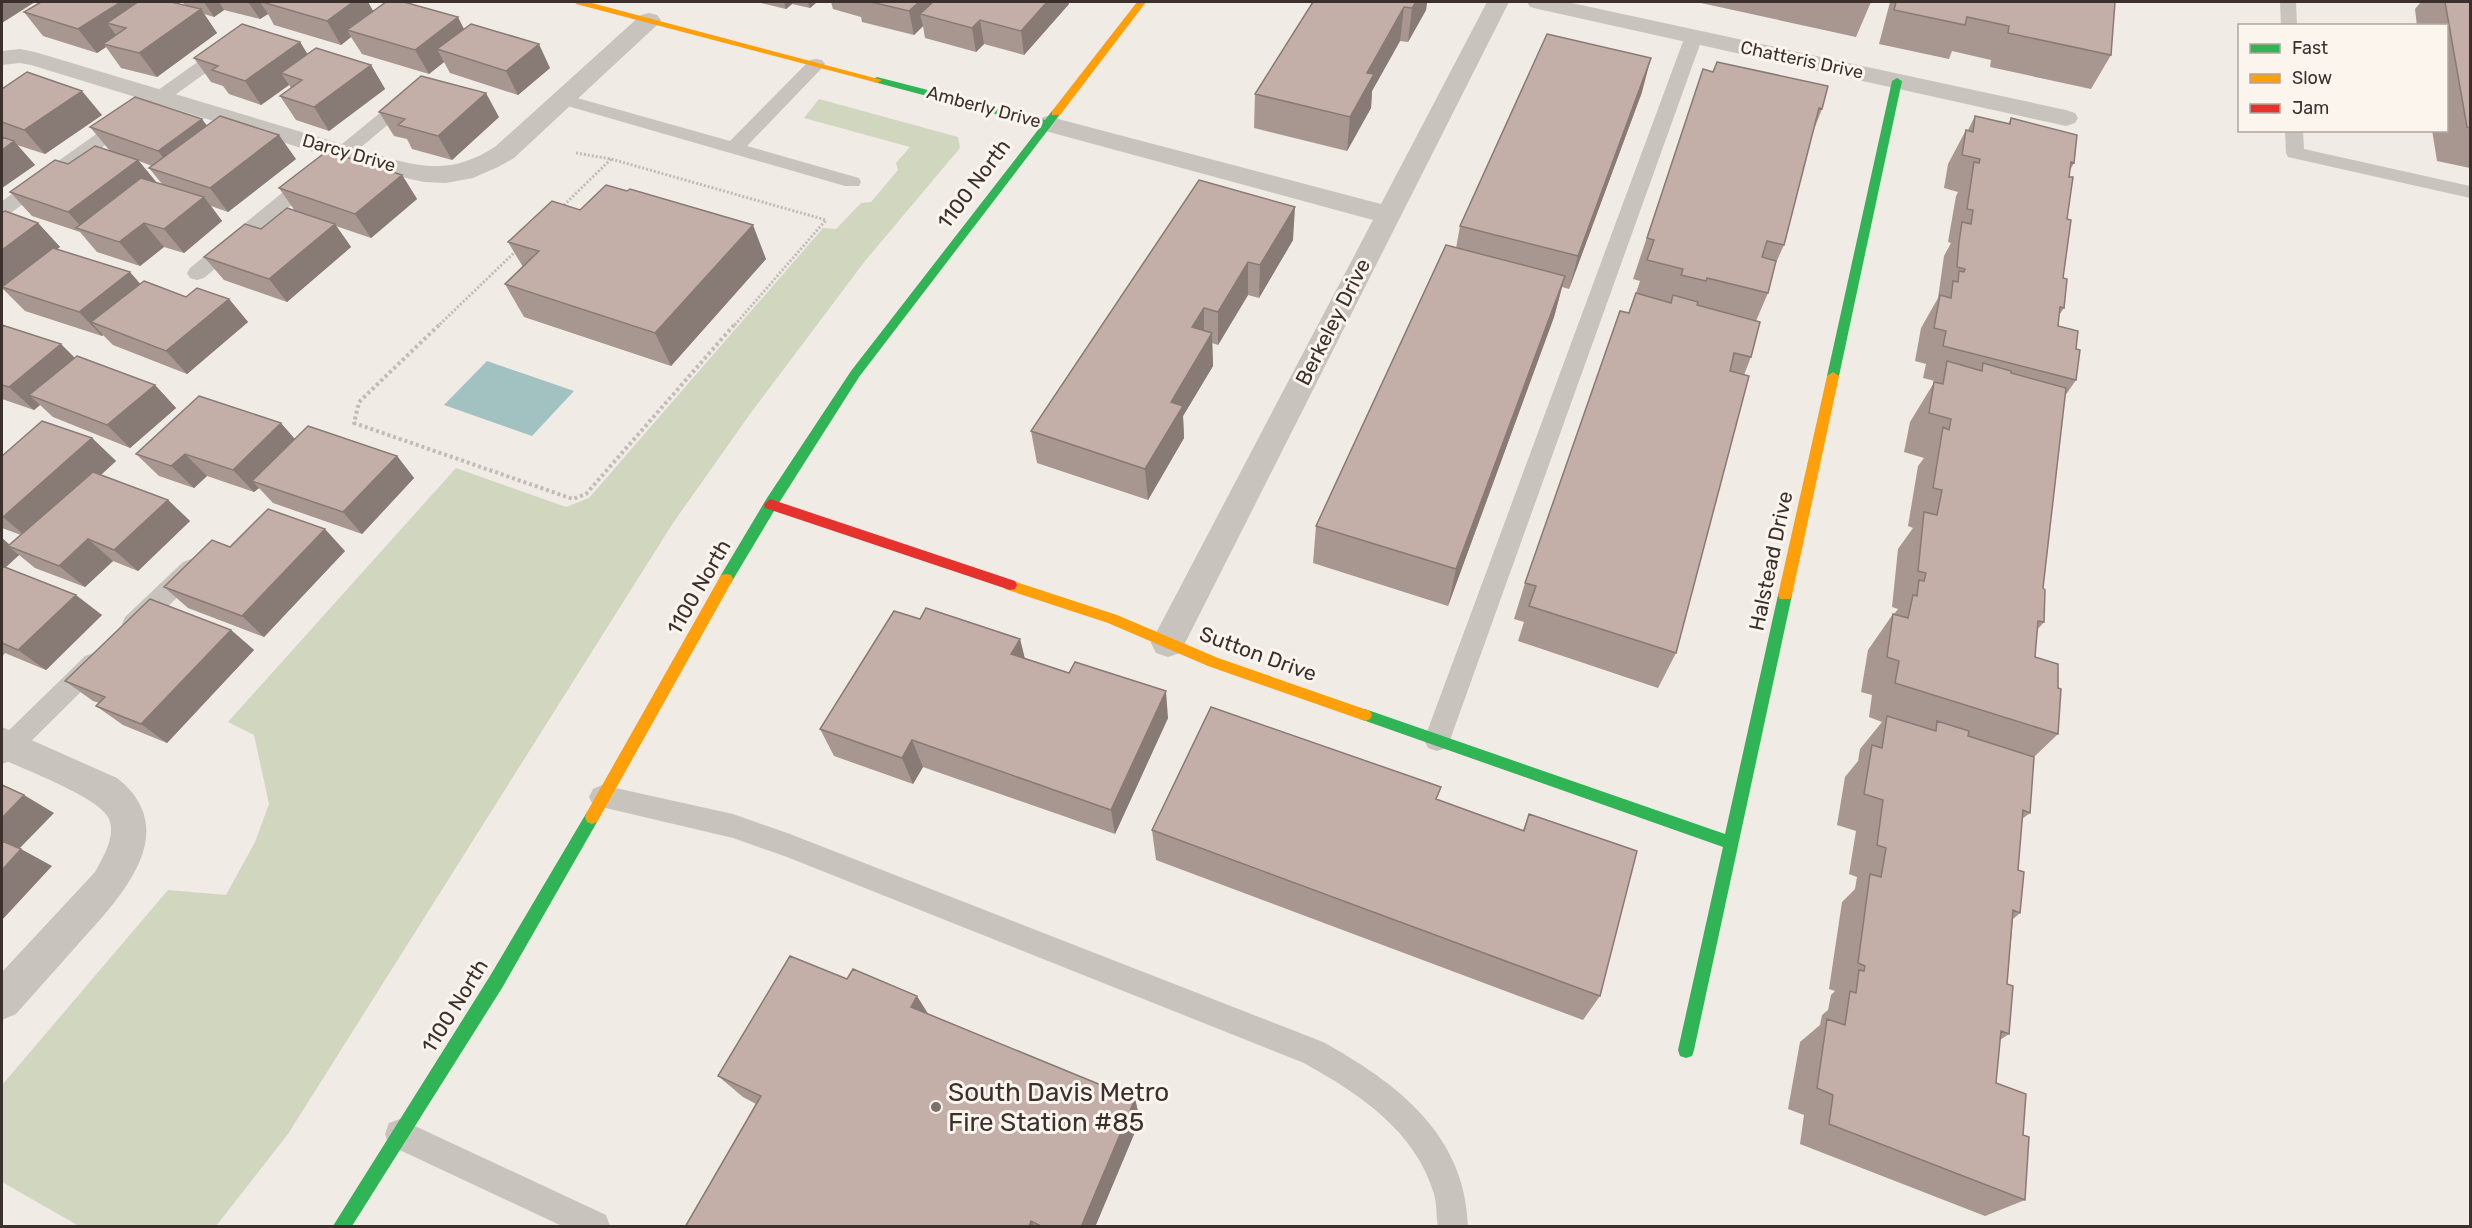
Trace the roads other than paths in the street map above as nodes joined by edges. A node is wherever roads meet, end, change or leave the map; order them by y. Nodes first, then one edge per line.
1 (579, 2) edge
2 (1141, 2) edge
3 (1498, 2) edge
4 (1538, 2) edge
5 (2288, 2) edge
6 (649, 20) junction
7 (2289, 24) edge
8 (1694, 36) junction
9 (243, 38) edge
10 (2, 58) edge
11 (816, 64) junction
12 (1897, 81) junction
13 (422, 87) edge
14 (162, 97) junction
15 (563, 99) junction
16 (2066, 118) dead end
17 (1047, 124) junction
18 (2294, 132) edge
19 (734, 148) junction
20 (344, 152) junction
21 (852, 182) dead end
22 (2470, 192) edge
23 (5, 208) dead end
24 (1388, 215) junction
25 (196, 273) dead end
26 (770, 504) junction
27 (210, 551) edge
28 (1168, 643) junction
29 (1437, 740) junction
30 (4, 747) edge
31 (602, 797) junction
32 (1731, 843) junction
33 (2, 1000) edge
34 (1686, 1050) dead end
35 (400, 1134) junction
36 (342, 1227) edge
37 (595, 1227) edge
38 (1453, 1227) edge

1 - 6 street, Amberly Drive
2 - 17 street, 1100 North
3 - 24 street, Berkeley Drive
4 - 8 street, Chatteris Drive
5 - 7 lane
6 - 11 street, Amberly Drive
6 - 15 street, Darcy Drive
8 - 12 street, Chatteris Drive
8 - 29 lane
9 - 14 lane
10 - 14 street, Darcy Drive
11 - 17 street, Amberly Drive
11 - 19 lane
12 - 16 street, Chatteris Drive
12 - 32 street, Halstead Drive
13 - 20 lane
14 - 20 street, Darcy Drive
14 - 23 lane
15 - 19 lane
15 - 20 street, Darcy Drive
17 - 24 street, Amberly Drive
17 - 26 street, 1100 North
18 - 22 lane
19 - 21 lane
20 - 25 lane
24 - 28 street, Berkeley Drive
26 - 28 street, Sutton Drive
26 - 31 street, 1100 North
27 - 30 lane
28 - 29 street, Sutton Drive
29 - 32 street, Sutton Drive
30 - 33 street
31 - 35 street, 1100 North
31 - 38 lane
32 - 34 street, Halstead Drive
35 - 36 street, 1100 North
35 - 37 lane

